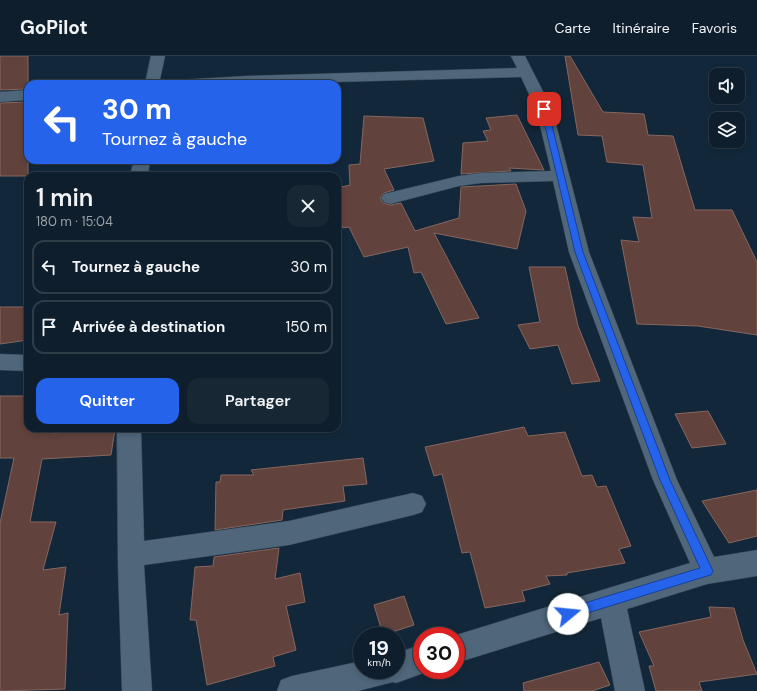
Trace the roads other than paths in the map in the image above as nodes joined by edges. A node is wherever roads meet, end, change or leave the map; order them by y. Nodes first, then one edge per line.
1 (158, 56) edge
2 (522, 64) edge
3 (153, 80) edge
4 (247, 80) edge
5 (24, 95) edge
6 (0, 97) edge
7 (560, 176) junction
8 (390, 198) dead end
9 (0, 362) edge
10 (24, 363) edge
11 (129, 432) edge
12 (413, 504) dead end
13 (131, 555) junction
14 (757, 563) edge
15 (707, 571) junction
16 (611, 600) junction
17 (465, 646) edge
18 (353, 677) edge
19 (137, 691) edge
20 (292, 691) edge
21 (630, 691) edge

1 - 3 street
2 - 4 street
2 - 7 street
5 - 6 street
7 - 8 street
7 - 15 street
9 - 10 street
11 - 13 street
12 - 13 street
13 - 19 street
14 - 15 street
15 - 16 street
16 - 17 street
16 - 21 street
18 - 20 street

